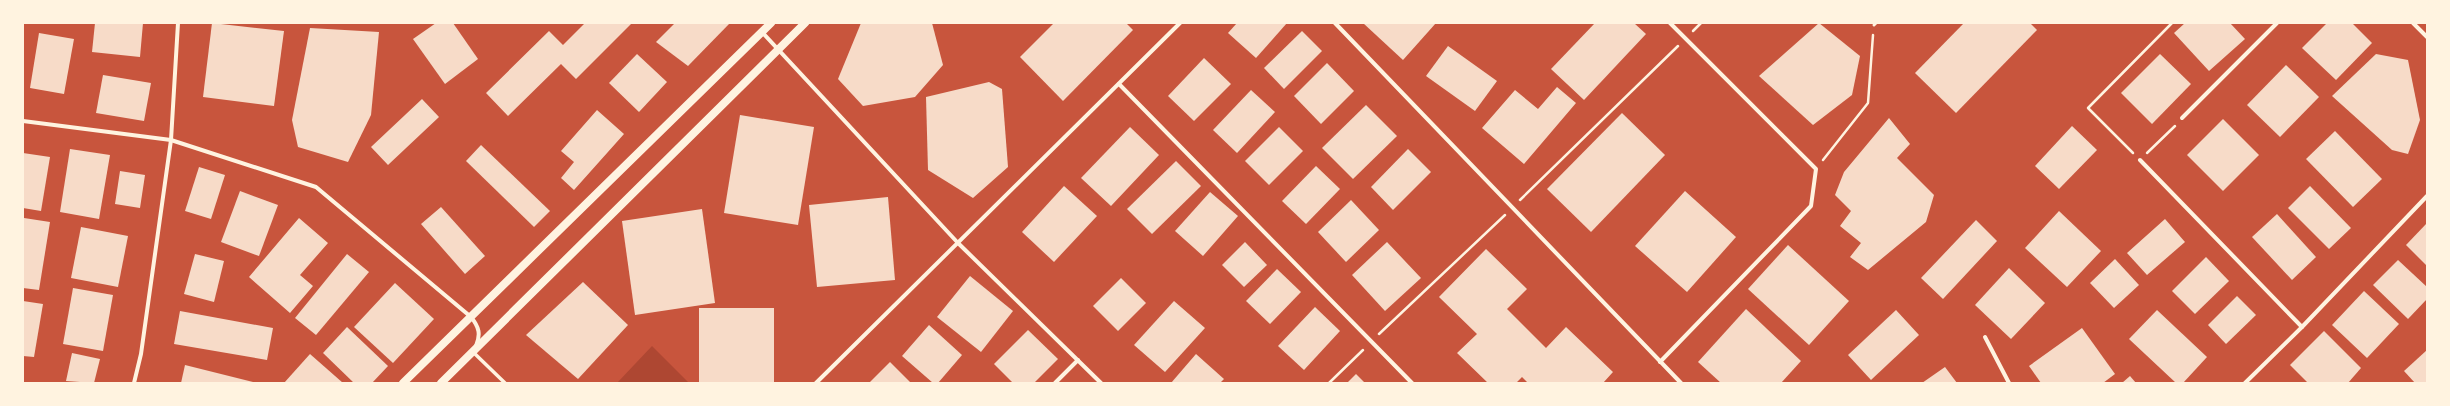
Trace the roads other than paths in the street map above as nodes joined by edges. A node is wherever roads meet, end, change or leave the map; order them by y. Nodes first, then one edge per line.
1 (178, 23) edge
2 (770, 23) edge
3 (805, 23) edge
4 (1180, 23) edge
5 (1335, 23) edge
6 (1670, 23) edge
7 (2277, 23) edge
8 (2413, 23) edge
9 (762, 32) junction
10 (2427, 38) edge
11 (779, 50) junction
12 (1119, 84) junction
13 (2182, 118) road end
14 (23, 121) edge
15 (171, 140) junction
16 (2140, 160) road end
17 (2427, 196) edge
18 (958, 243) junction
19 (471, 317) junction
20 (2302, 327) junction
21 (1985, 337) dead end
22 (473, 352) junction
23 (1078, 360) junction
24 (1660, 362) junction
25 (134, 383) edge
26 (404, 383) edge
27 (441, 383) edge
28 (505, 383) edge
29 (816, 383) edge
30 (1055, 383) edge
31 (1101, 383) edge
32 (1412, 383) edge
33 (1681, 383) edge
34 (2008, 383) edge
35 (2245, 383) edge

1 - 15 street
2 - 9 main road
3 - 11 main road
4 - 12 street
5 - 24 street
6 - 24 street
7 - 13 street
8 - 10 street
9 - 11 street
9 - 19 main road
11 - 18 street
11 - 22 main road
12 - 18 street
12 - 32 street
14 - 15 street
15 - 19 street
15 - 25 street
16 - 20 street
17 - 20 street
18 - 23 street
18 - 29 street
19 - 22 street
19 - 26 main road
20 - 35 street
21 - 34 street
22 - 27 main road
22 - 28 street
23 - 30 street
23 - 31 street
24 - 33 street

